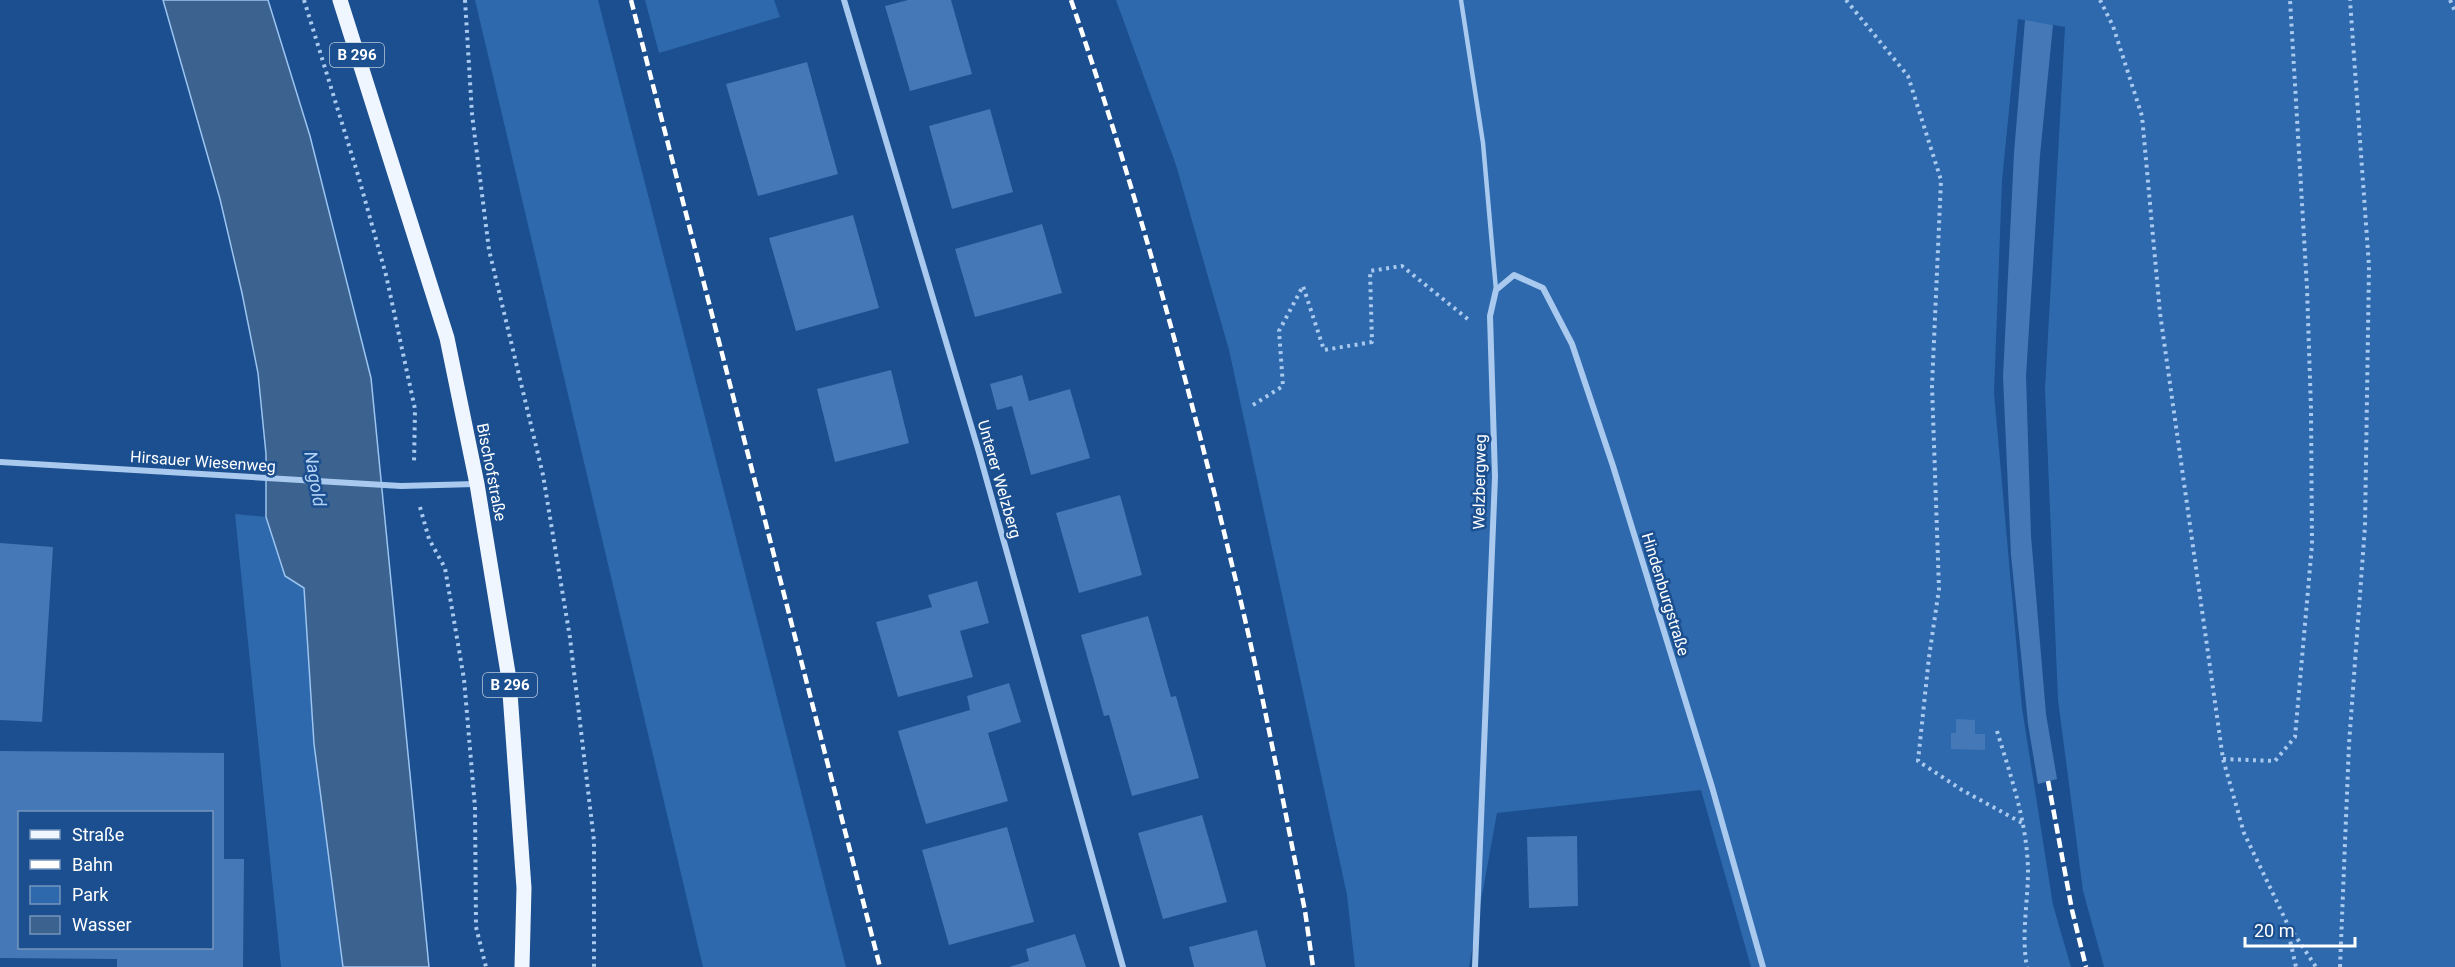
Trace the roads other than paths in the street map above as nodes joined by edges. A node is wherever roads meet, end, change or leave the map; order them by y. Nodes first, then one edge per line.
1 (340, 0) edge
2 (844, 0) edge
3 (1461, 0) edge
4 (1496, 290) junction
5 (0, 462) edge
6 (477, 484) junction
7 (522, 967) edge
8 (1123, 967) edge
9 (1475, 967) edge
10 (1763, 967) edge

1 - 6 main road, Bischofstraße / B 296
2 - 8 street, Unterer Welzberg
3 - 4 lane, Welzbergweg
4 - 9 street, Welzbergweg
4 - 10 street, Hindenburgstraße
5 - 6 street, Hirsauer Wiesenweg
6 - 7 main road, Bischofstraße / B 296

